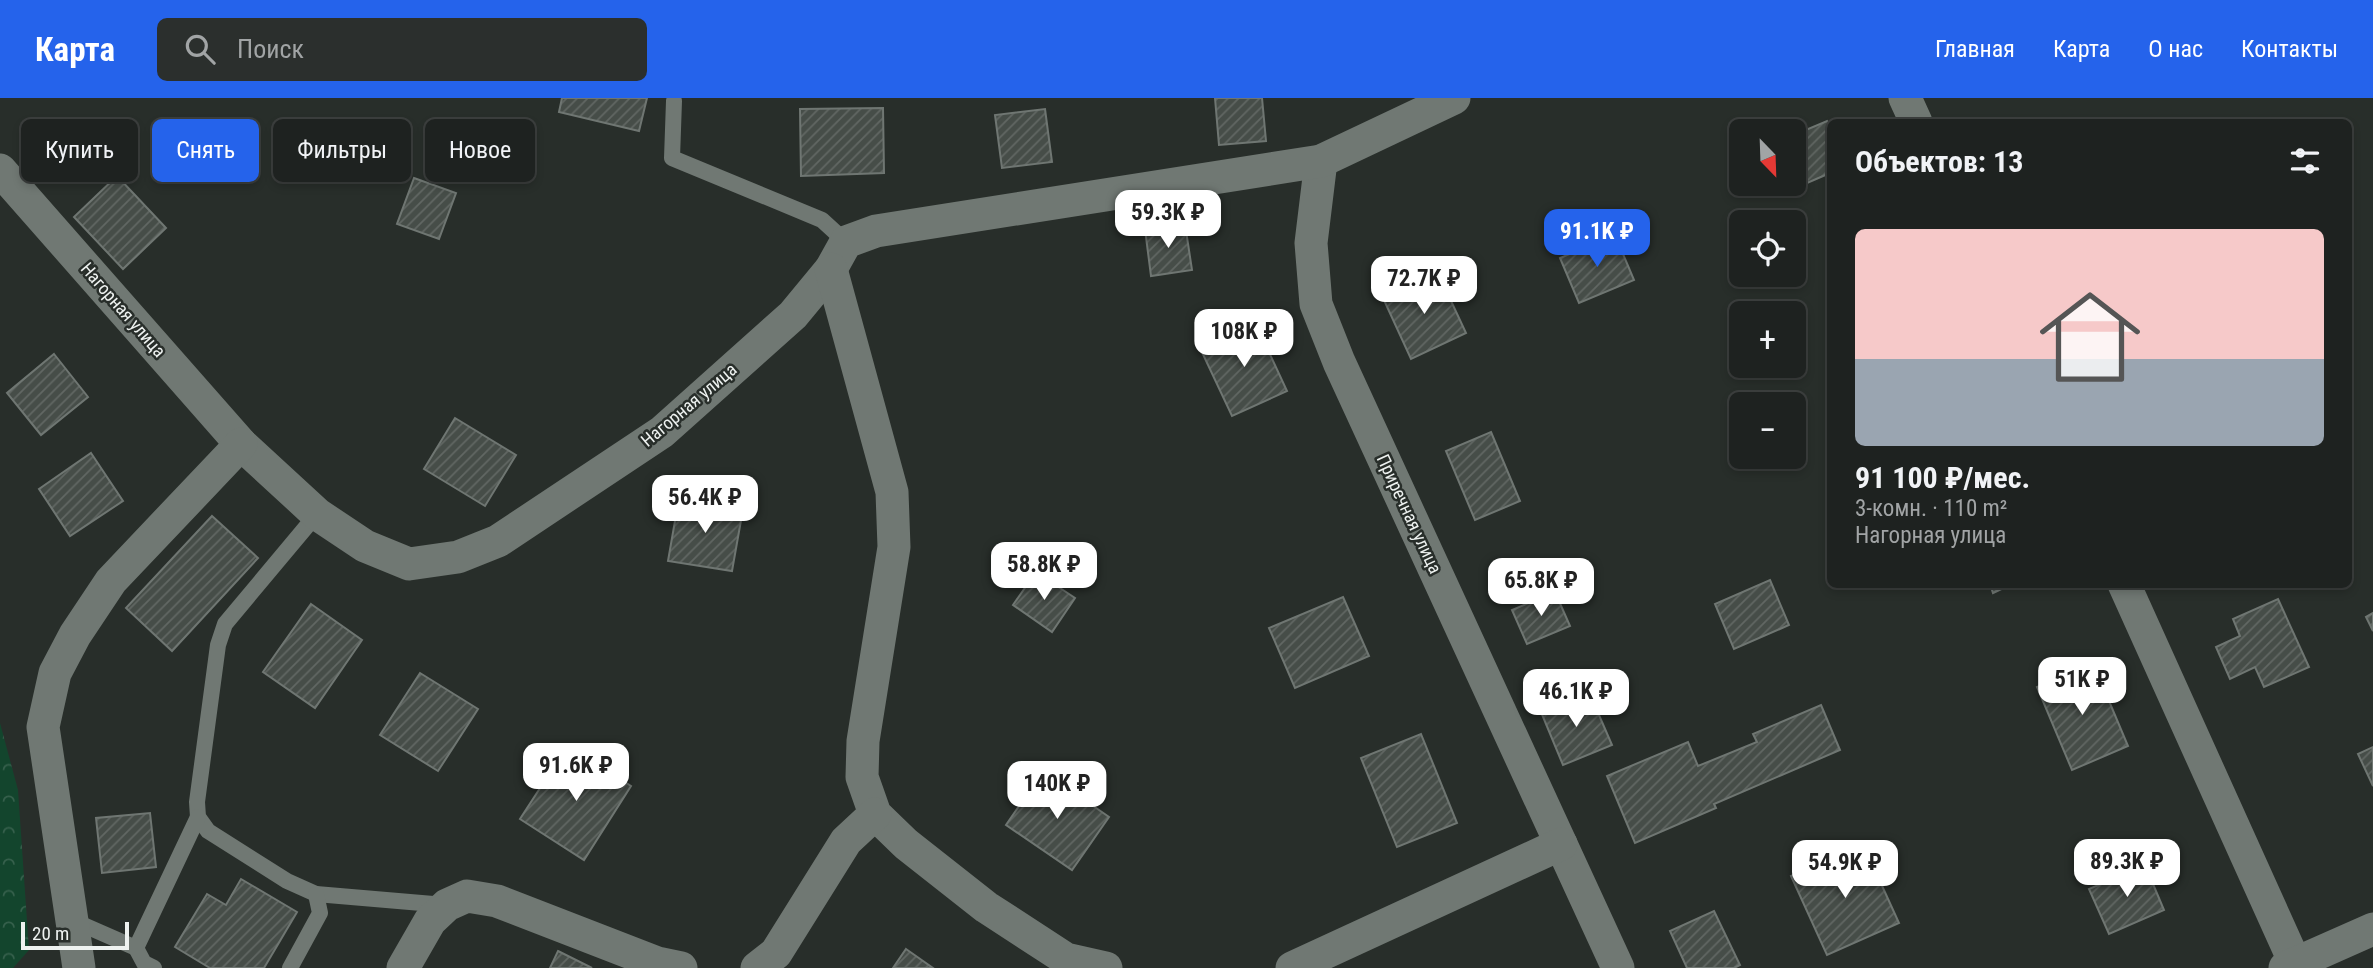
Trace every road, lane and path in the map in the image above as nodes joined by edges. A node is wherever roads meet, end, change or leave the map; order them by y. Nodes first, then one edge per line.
1 (1454, 98) edge
2 (1905, 98) edge
3 (674, 101) dead end
4 (1915, 119) edge
5 (1321, 161) junction
6 (0, 170) edge
7 (838, 256) junction
8 (241, 444) junction
9 (317, 514) junction
10 (2126, 588) edge
11 (875, 814) junction
12 (198, 817) junction
13 (1561, 844) junction
14 (316, 894) junction
15 (447, 905) junction
16 (72, 920) junction
17 (2373, 929) edge
18 (136, 948) junction
19 (2290, 966) edge
20 (79, 968) edge
21 (154, 968) edge
22 (290, 968) edge
23 (403, 968) edge
24 (681, 968) edge
25 (757, 968) edge
26 (1106, 968) edge
27 (1292, 968) edge
28 (1618, 968) edge

1 - 5 street
2 - 4 street
3 - 7 lane
5 - 7 street
5 - 13 street, Приречная улица
6 - 8 street, Нагорная улица
7 - 9 street, Нагорная улица
7 - 11 street
8 - 9 street, Нагорная улица
8 - 16 street
9 - 12 lane
10 - 19 street
11 - 25 street
11 - 26 street
12 - 14 lane
12 - 18 lane
13 - 27 street
13 - 28 street, Приречная улица
14 - 15 lane
14 - 22 lane
15 - 23 street
15 - 24 street
16 - 18 lane
16 - 20 street
17 - 19 street
18 - 21 lane

